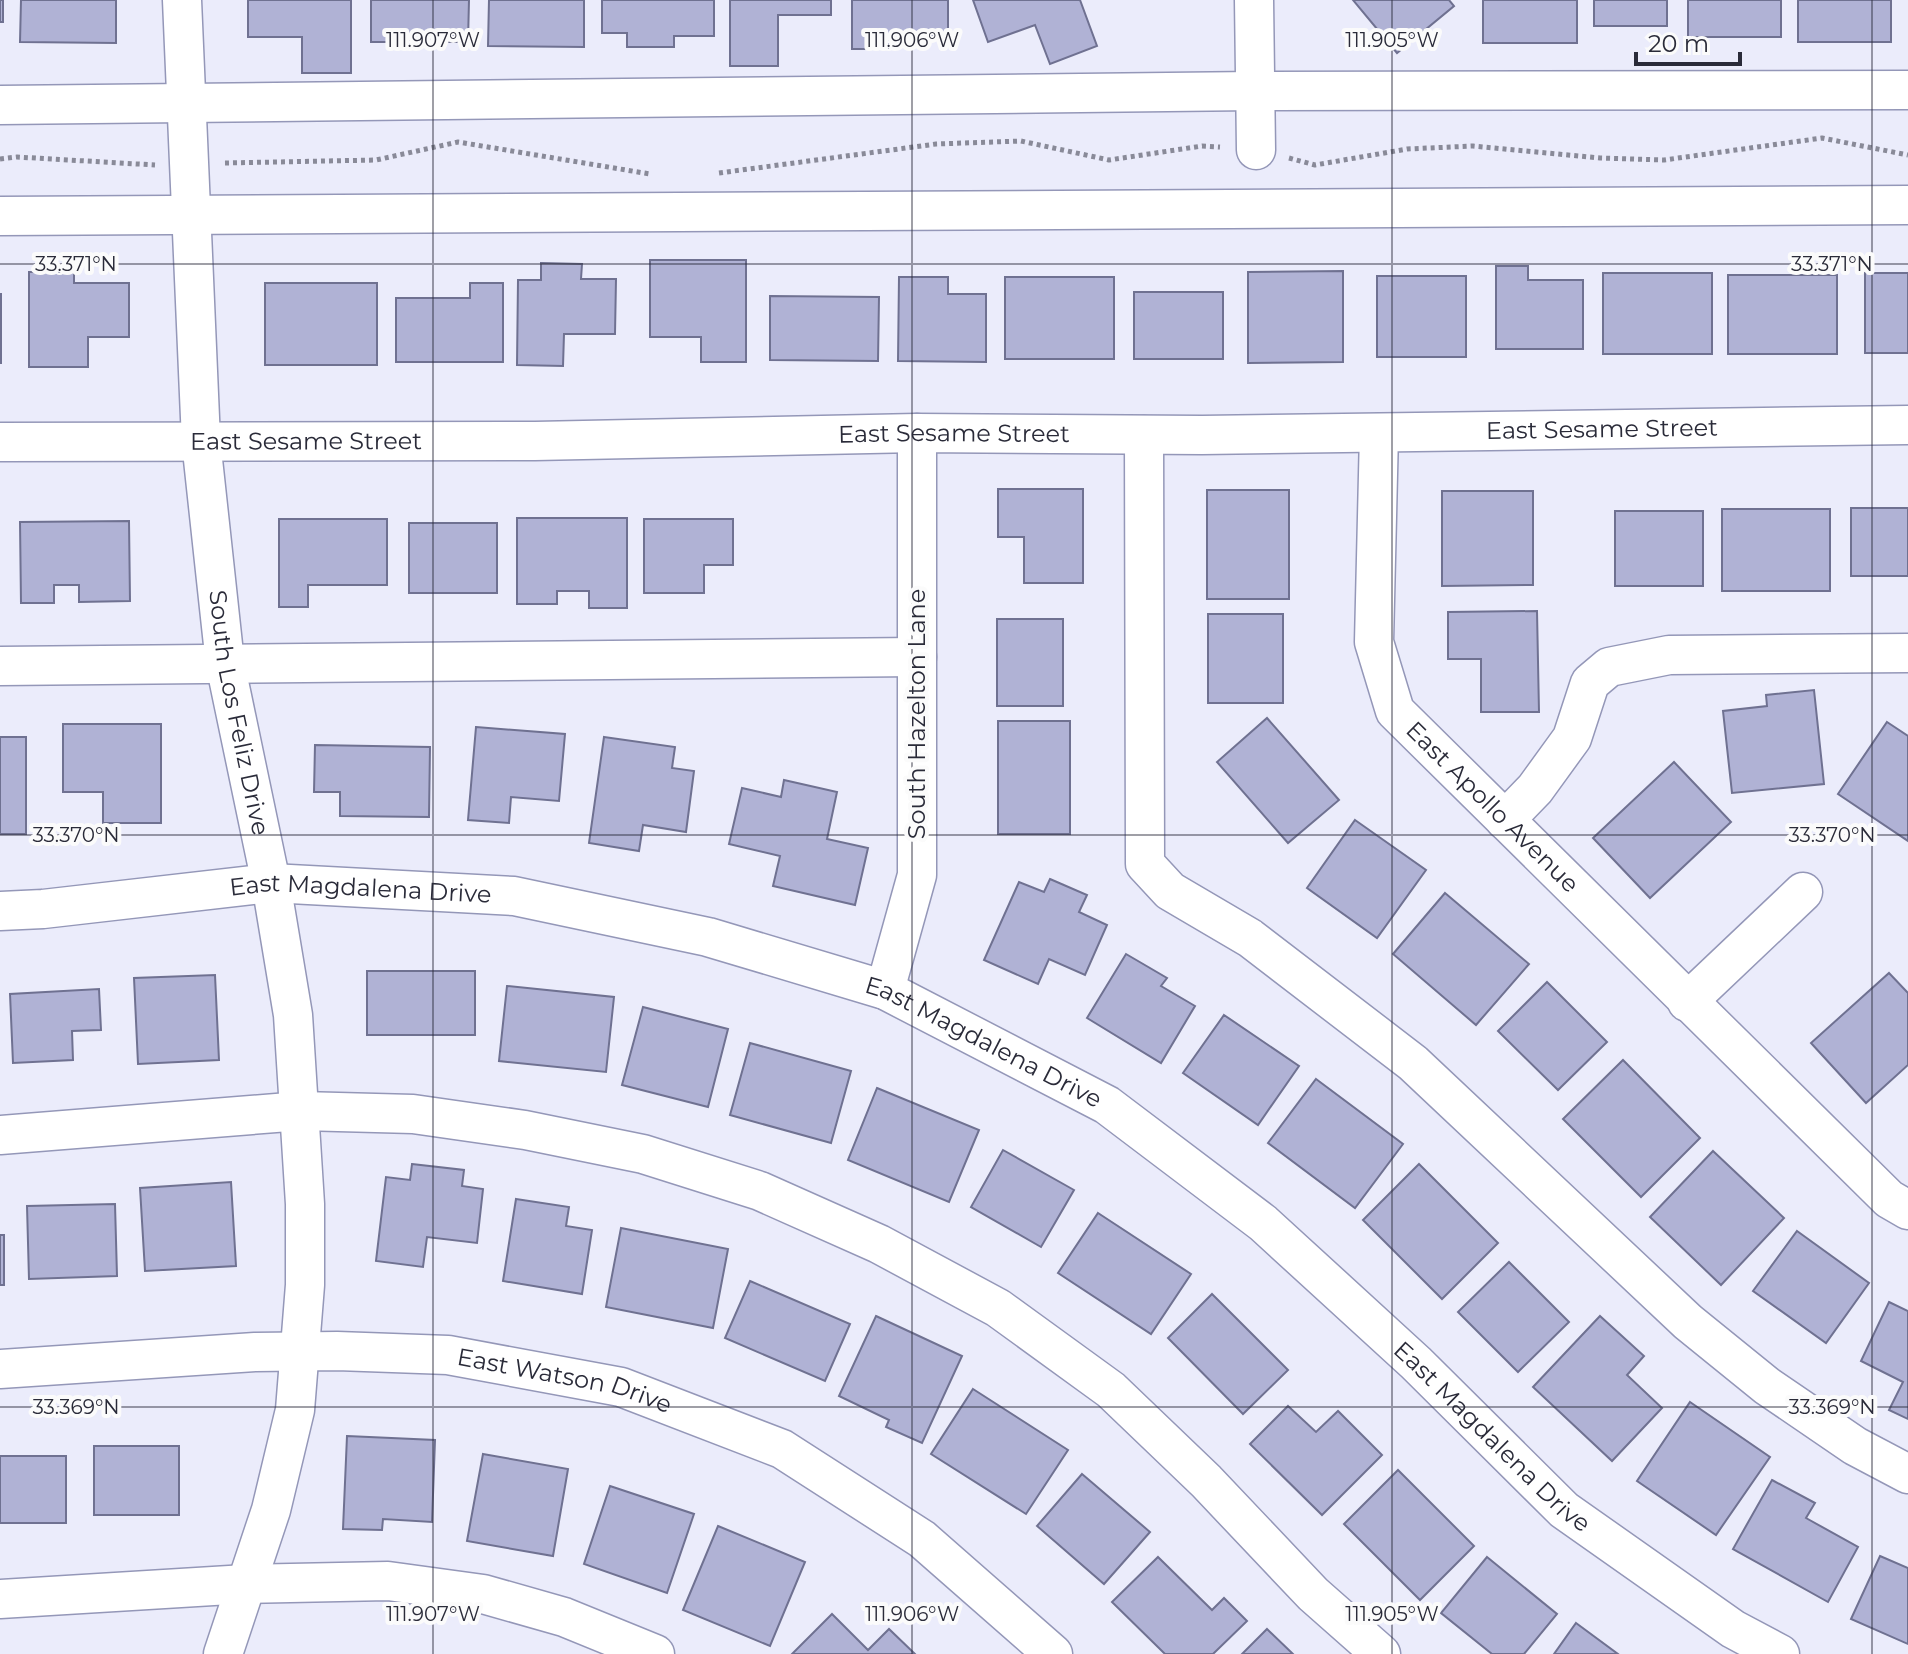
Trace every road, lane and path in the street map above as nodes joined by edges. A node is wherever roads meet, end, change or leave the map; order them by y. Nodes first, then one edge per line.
1 (182, 0) edge
2 (1254, 0) edge
3 (1908, 90) edge
4 (1254, 91) junction
5 (186, 103) junction
6 (0, 105) edge
7 (1256, 150) junction
8 (1908, 155) edge
9 (0, 159) edge
10 (189, 164) junction
11 (704, 174) dead end
12 (659, 175) dead end
13 (1908, 205) edge
14 (0, 216) edge
15 (191, 216) junction
16 (1908, 425) edge
17 (917, 433) junction
18 (1379, 433) junction
19 (1144, 435) junction
20 (201, 441) junction
21 (0, 442) edge
22 (1908, 653) edge
23 (917, 657) junction
24 (225, 663) junction
25 (0, 666) edge
26 (1505, 820) junction
27 (271, 883) junction
28 (1803, 892) dead end
29 (0, 911) edge
30 (885, 990) junction
31 (1687, 1002) junction
32 (301, 1111) junction
33 (0, 1135) edge
34 (1908, 1210) edge
35 (300, 1351) junction
36 (0, 1369) edge
37 (1908, 1474) edge
38 (246, 1584) junction
39 (0, 1599) edge
40 (1049, 1653) edge
41 (223, 1654) edge
42 (655, 1654) edge
43 (1381, 1654) edge
44 (1780, 1654) edge

1 - 5 street, South Los Feliz Drive
2 - 4 street
3 - 4 street
4 - 5 street
4 - 7 street
5 - 6 street
5 - 10 street, South Los Feliz Drive
7 - 8 path
7 - 11 path
9 - 10 path
10 - 12 path
10 - 15 street, South Los Feliz Drive
13 - 15 street
14 - 15 street
15 - 20 street, South Los Feliz Drive
16 - 18 street, East Sesame Street
17 - 19 street, East Sesame Street
17 - 20 street, East Sesame Street
17 - 23 street, South Hazelton Lane
18 - 19 street, East Sesame Street
18 - 26 street, East Apollo Avenue
19 - 37 street
20 - 21 street, East Sesame Street
20 - 24 street, South Los Feliz Drive
22 - 26 street
23 - 24 street
23 - 30 street, South Hazelton Lane
24 - 25 street
24 - 27 street, South Los Feliz Drive
26 - 31 street, East Apollo Avenue
27 - 29 street, East Magdalena Drive
27 - 30 street, East Magdalena Drive
27 - 32 street, South Los Feliz Drive
28 - 31 street
30 - 44 street, East Magdalena Drive
31 - 34 street, East Apollo Avenue
32 - 33 street
32 - 35 street, South Los Feliz Drive
32 - 43 street
35 - 36 street, East Watson Drive
35 - 38 street, South Los Feliz Drive
35 - 40 street, East Watson Drive
38 - 39 street
38 - 41 street, South Los Feliz Drive
38 - 42 street

